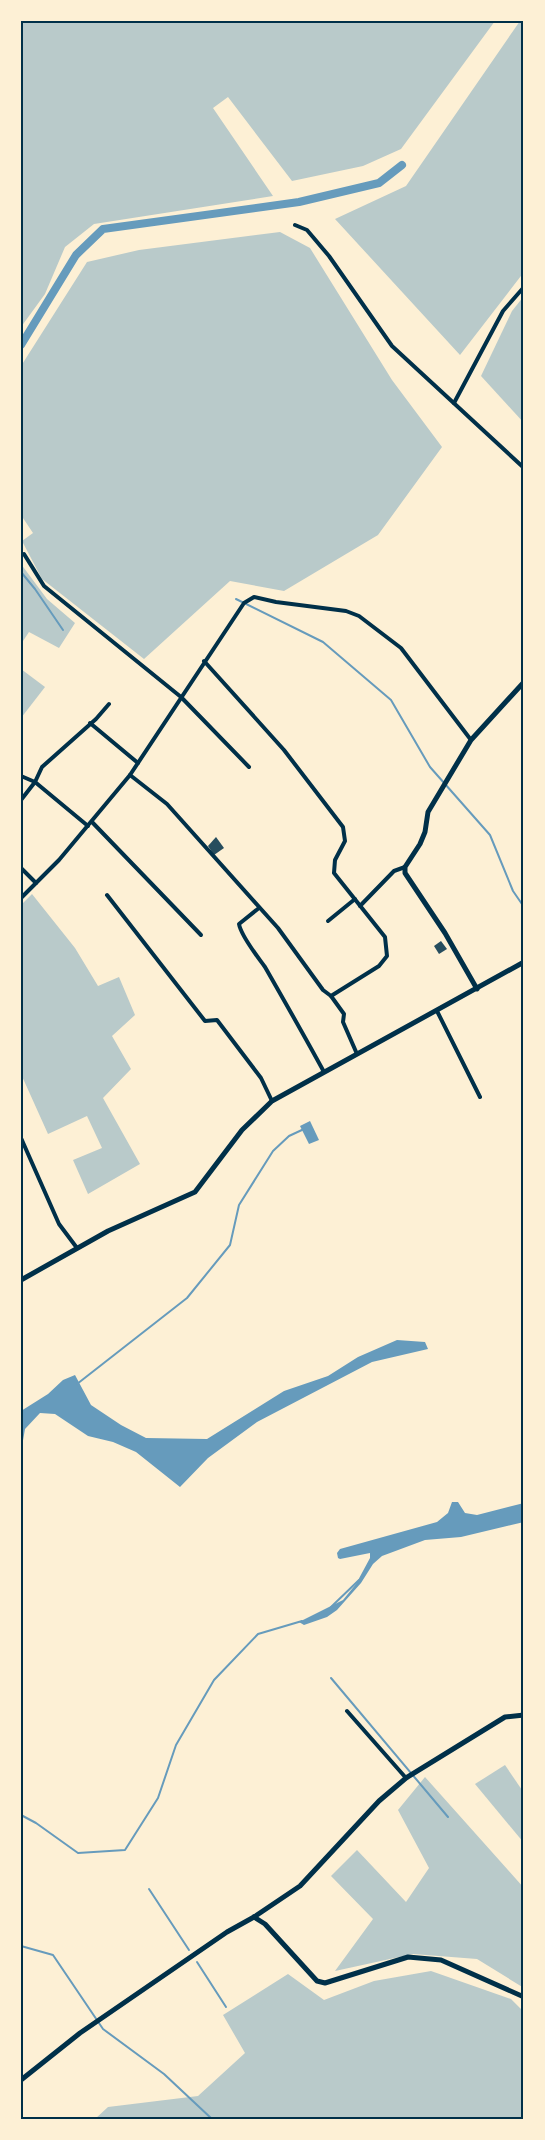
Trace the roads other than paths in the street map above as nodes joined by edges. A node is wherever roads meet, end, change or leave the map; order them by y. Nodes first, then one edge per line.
1 (295, 225) dead end
2 (524, 287) edge
3 (454, 403) junction
4 (524, 468) edge
5 (24, 554) dead end
6 (204, 661) junction
7 (524, 682) edge
8 (181, 697) junction
9 (109, 704) dead end
10 (90, 723) junction
11 (471, 740) junction
12 (139, 763) junction
13 (249, 766) dead end
14 (130, 775) junction
15 (21, 776) edge
16 (35, 782) junction
17 (21, 800) edge
18 (92, 822) junction
19 (88, 826) junction
20 (405, 867) junction
21 (21, 868) edge
22 (36, 883) junction
23 (107, 895) dead end
24 (21, 898) edge
25 (355, 899) junction
26 (360, 906) junction
27 (259, 908) junction
28 (328, 921) dead end
29 (201, 935) dead end
30 (524, 962) edge
31 (477, 989) junction
32 (331, 996) junction
33 (437, 1011) junction
34 (357, 1054) junction
35 (324, 1072) junction
36 (480, 1097) dead end
37 (272, 1101) junction
38 (21, 1138) edge
39 (77, 1248) junction
40 (21, 1280) edge
41 (347, 1711) dead end
42 (524, 1715) edge
43 (406, 1778) junction
44 (254, 1917) junction
45 (524, 1997) edge
46 (21, 2080) edge

1 - 3 street
2 - 3 street
3 - 4 street
5 - 8 street
6 - 8 street
6 - 11 street
6 - 25 street
7 - 11 main road
8 - 12 street
8 - 13 street
9 - 10 street
10 - 12 street
10 - 16 street
11 - 20 main road
12 - 14 street
14 - 18 street
14 - 27 street
15 - 16 street
16 - 17 street
16 - 19 street
18 - 19 street
18 - 29 street
19 - 22 street
20 - 26 street
20 - 31 main road
21 - 22 street
22 - 24 street
23 - 37 street
25 - 26 street
25 - 28 street
26 - 32 street
27 - 32 street
27 - 35 street
30 - 31 main road
31 - 33 main road
32 - 34 street
33 - 34 main road
33 - 36 street
34 - 35 main road
35 - 37 main road
37 - 39 main road
38 - 39 street
39 - 40 main road
41 - 43 street
42 - 43 main road
43 - 44 main road
44 - 45 main road
44 - 46 main road

